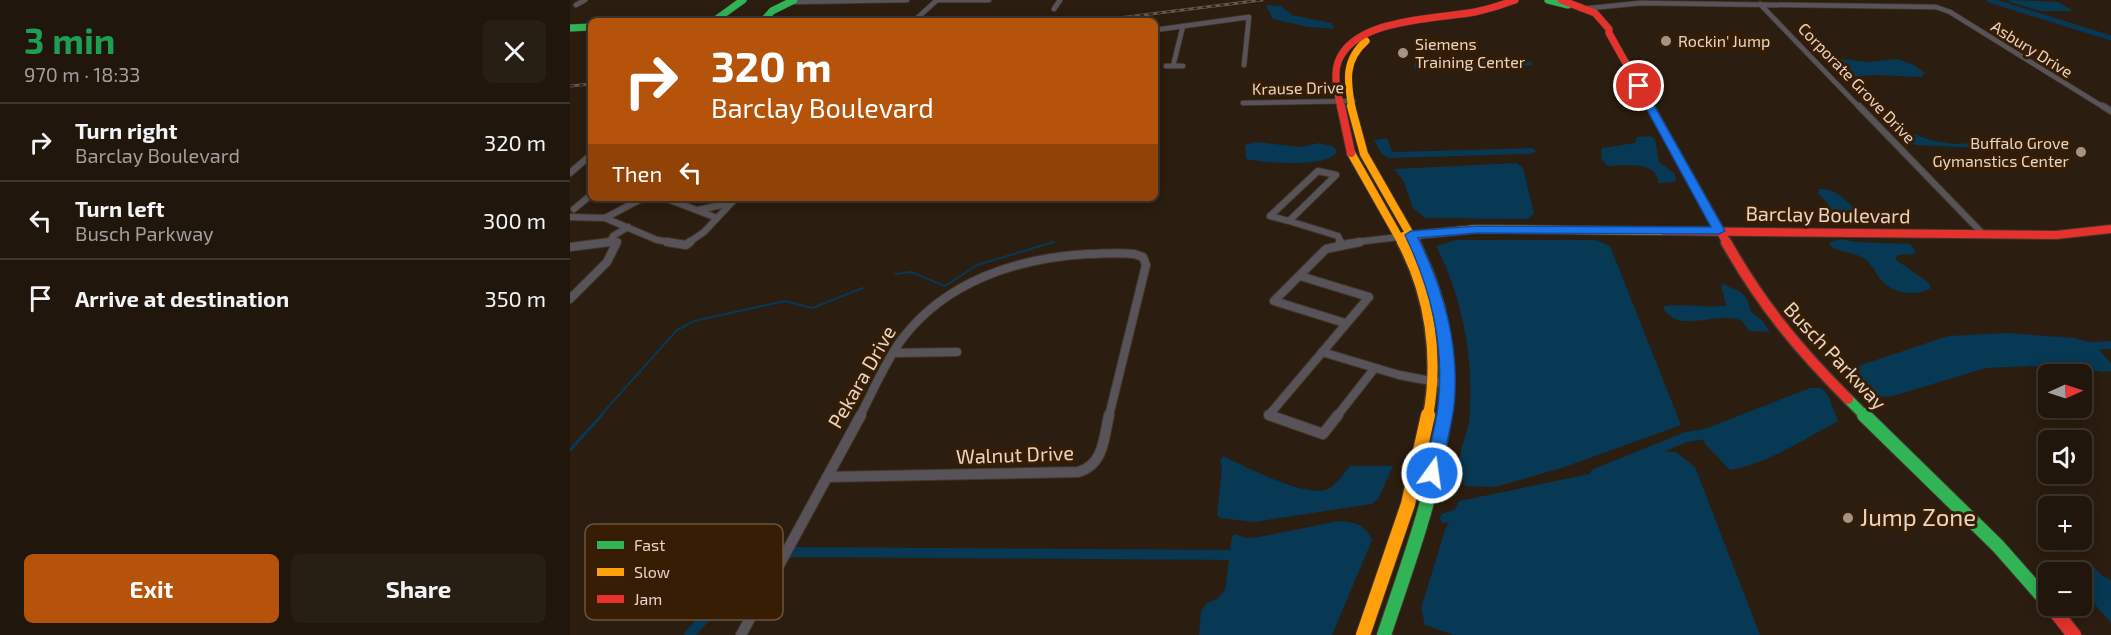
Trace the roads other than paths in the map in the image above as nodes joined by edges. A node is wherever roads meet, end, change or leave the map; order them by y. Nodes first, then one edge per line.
1 (585, 0) edge
2 (743, 0) edge
3 (907, 0) edge
4 (936, 0) edge
5 (988, 0) edge
6 (1060, 0) edge
7 (1515, 0) edge
8 (1524, 0) edge
9 (1548, 0) edge
10 (1561, 0) edge
11 (792, 1) edge
12 (1760, 4) junction
13 (576, 5) dead end
14 (1583, 8) junction
15 (1054, 9) dead end
16 (718, 18) edge
17 (766, 18) edge
18 (918, 18) edge
19 (1183, 26) junction
20 (588, 27) edge
21 (570, 28) edge
22 (1158, 30) edge
23 (1244, 65) dead end
24 (1166, 66) dead end
25 (1173, 66) junction
26 (1183, 66) dead end
27 (1347, 101) junction
28 (1243, 103) dead end
29 (2111, 111) edge
30 (588, 158) edge
31 (570, 173) edge
32 (588, 197) edge
33 (637, 201) edge
34 (673, 201) edge
35 (734, 201) edge
36 (574, 209) dead end
37 (696, 210) junction
38 (570, 217) edge
39 (605, 218) junction
40 (717, 218) junction
41 (1289, 221) junction
42 (628, 227) junction
43 (2111, 229) edge
44 (1719, 231) junction
45 (1984, 235) junction
46 (1405, 236) junction
47 (610, 242) junction
48 (1341, 244) junction
49 (570, 247) edge
50 (1143, 257) joint
51 (1300, 276) junction
52 (570, 299) edge
53 (1345, 323) junction
54 (957, 352) dead end
55 (1322, 352) junction
56 (893, 353) junction
57 (1374, 369) junction
58 (1432, 382) junction
59 (1447, 384) junction
60 (827, 477) junction
61 (783, 557) edge
62 (2038, 591) edge
63 (2059, 616) edge
64 (749, 620) edge
65 (741, 635) edge
66 (1363, 635) edge
67 (1384, 635) edge
68 (2074, 635) edge

1 - 13 street
2 - 16 main road
3 - 11 street
4 - 5 street
4 - 18 street
6 - 15 street
7 - 27 main road
8 - 27 main road
9 - 14 main road, Busch Parkway
10 - 14 main road, Busch Parkway
11 - 17 main road
12 - 14 street
12 - 29 street, Asbury Drive
12 - 45 street, Corporate Grove Drive
14 - 44 main road, Busch Parkway
19 - 22 street
19 - 23 street
19 - 25 street
20 - 21 main road
24 - 25 street
25 - 26 street
27 - 28 street, Krause Drive
27 - 46 main road
30 - 31 street
32 - 36 street
33 - 39 street
34 - 37 street
35 - 37 street
35 - 40 street
37 - 40 street
38 - 39 street
39 - 42 street
40 - 42 street
41 - 41 street
41 - 48 street
42 - 47 street
43 - 45 main road, Barclay Boulevard
44 - 45 main road, Barclay Boulevard
44 - 46 main road, Barclay Boulevard
44 - 62 main road, Busch Parkway
46 - 48 street
46 - 58 main road
46 - 59 main road
47 - 49 street
47 - 52 street
48 - 51 street
50 - 56 street, Pekara Drive
50 - 60 street, Walnut Drive
51 - 53 street
51 - 53 street
53 - 55 street
54 - 56 street
55 - 57 street
55 - 57 street
56 - 60 street, Pekara Drive
57 - 58 street
58 - 59 street
58 - 66 main road
59 - 67 main road
60 - 61 street, Pekara Drive
63 - 68 main road, Busch Parkway
64 - 65 street, Pekara Drive

